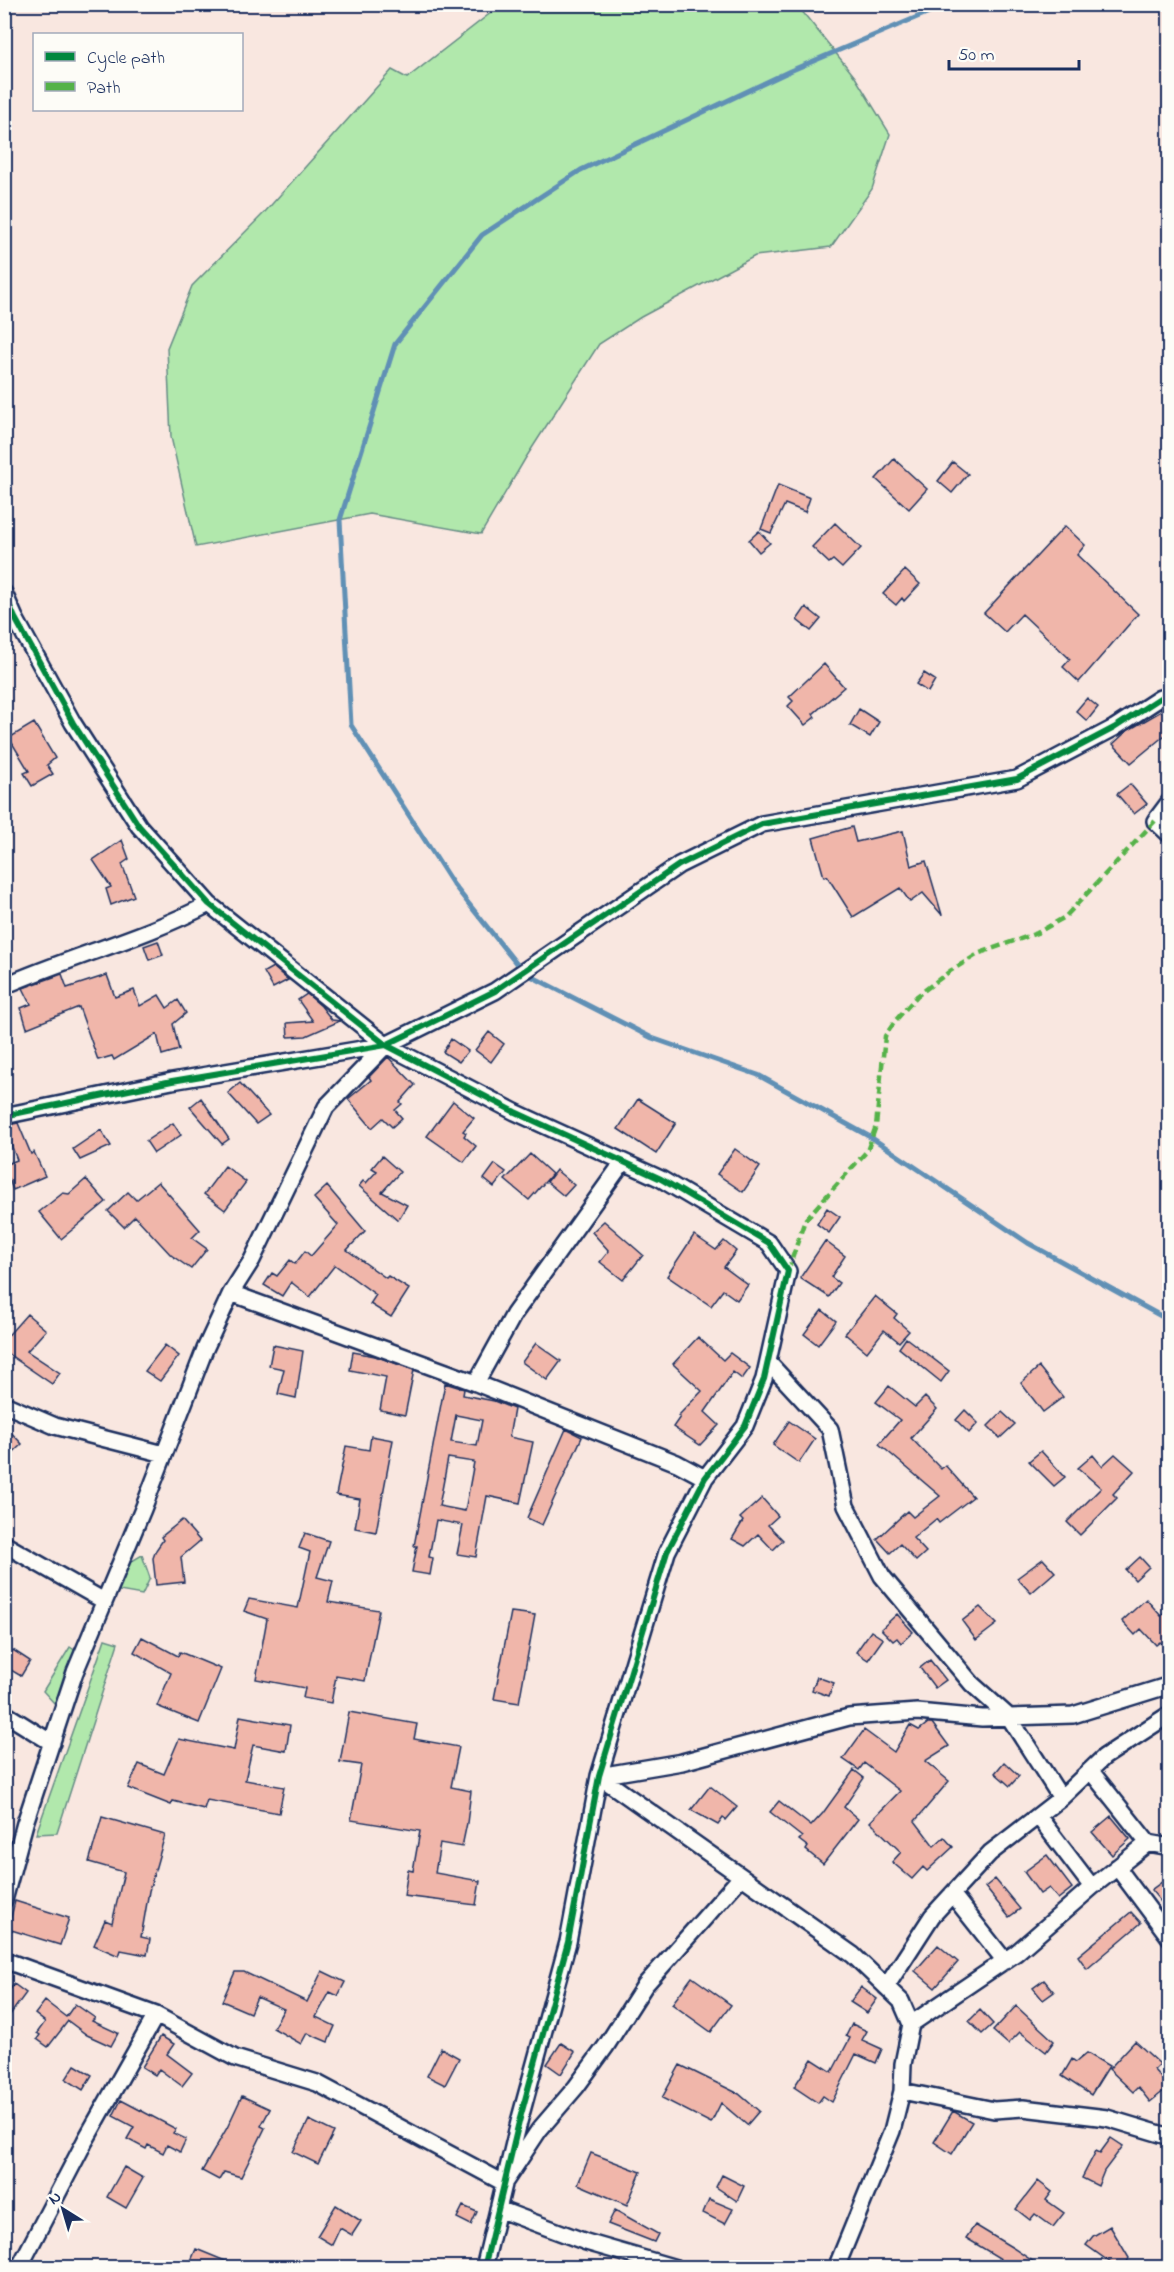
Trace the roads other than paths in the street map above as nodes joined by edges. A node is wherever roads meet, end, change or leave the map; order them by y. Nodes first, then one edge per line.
1 (4, 593) edge
2 (10, 613) edge
3 (1170, 696) edge
4 (1170, 801) edge
5 (1170, 835) edge
6 (209, 904) junction
7 (4, 986) edge
8 (386, 1045) junction
9 (4, 1116) edge
10 (623, 1162) junction
11 (231, 1293) junction
12 (768, 1362) junction
13 (476, 1383) junction
14 (4, 1404) edge
15 (164, 1454) junction
16 (705, 1478) junction
17 (4, 1544) edge
18 (104, 1601) junction
19 (1170, 1684) edge
20 (4, 1713) edge
21 (1170, 1714) edge
22 (1009, 1717) junction
23 (52, 1743) junction
24 (1090, 1770) junction
25 (598, 1776) junction
26 (1061, 1798) junction
27 (1038, 1816) junction
28 (1148, 1843) junction
29 (1170, 1847) edge
30 (10, 1860) edge
31 (1118, 1867) junction
32 (741, 1877) junction
33 (1092, 1887) junction
34 (952, 1894) junction
35 (4, 1900) edge
36 (1170, 1938) edge
37 (4, 1960) edge
38 (1005, 1961) junction
39 (886, 1987) junction
40 (156, 2015) junction
41 (911, 2024) junction
42 (902, 2091) junction
43 (1170, 2134) edge
44 (504, 2183) junction
45 (498, 2209) junction
46 (4, 2261) edge
47 (14, 2268) edge
48 (19, 2268) edge
49 (484, 2268) edge
50 (676, 2268) edge
51 (836, 2268) edge

1 - 2 street
2 - 6 street
3 - 8 street
4 - 5 street
6 - 7 street
6 - 8 street
8 - 9 street
8 - 10 street
8 - 11 street
10 - 12 street
10 - 13 street
11 - 13 street
11 - 15 street
12 - 16 street
12 - 22 street
13 - 16 street
14 - 15 street
15 - 18 street
16 - 25 street
17 - 18 street
18 - 23 street
19 - 22 street
20 - 23 street
21 - 24 street
22 - 25 street
22 - 26 street
23 - 30 street
24 - 26 street
24 - 28 street
25 - 32 street
25 - 44 street
26 - 27 street
27 - 33 street
27 - 34 street
28 - 29 street
28 - 31 street
30 - 35 street
31 - 33 street
31 - 36 street
32 - 39 street
32 - 44 street
33 - 38 street
34 - 38 street
34 - 39 street
37 - 40 street
38 - 41 street
39 - 41 street
40 - 44 street
40 - 48 street
41 - 42 street
42 - 43 street
42 - 51 street
44 - 45 street
45 - 49 street
45 - 50 street
46 - 47 street

